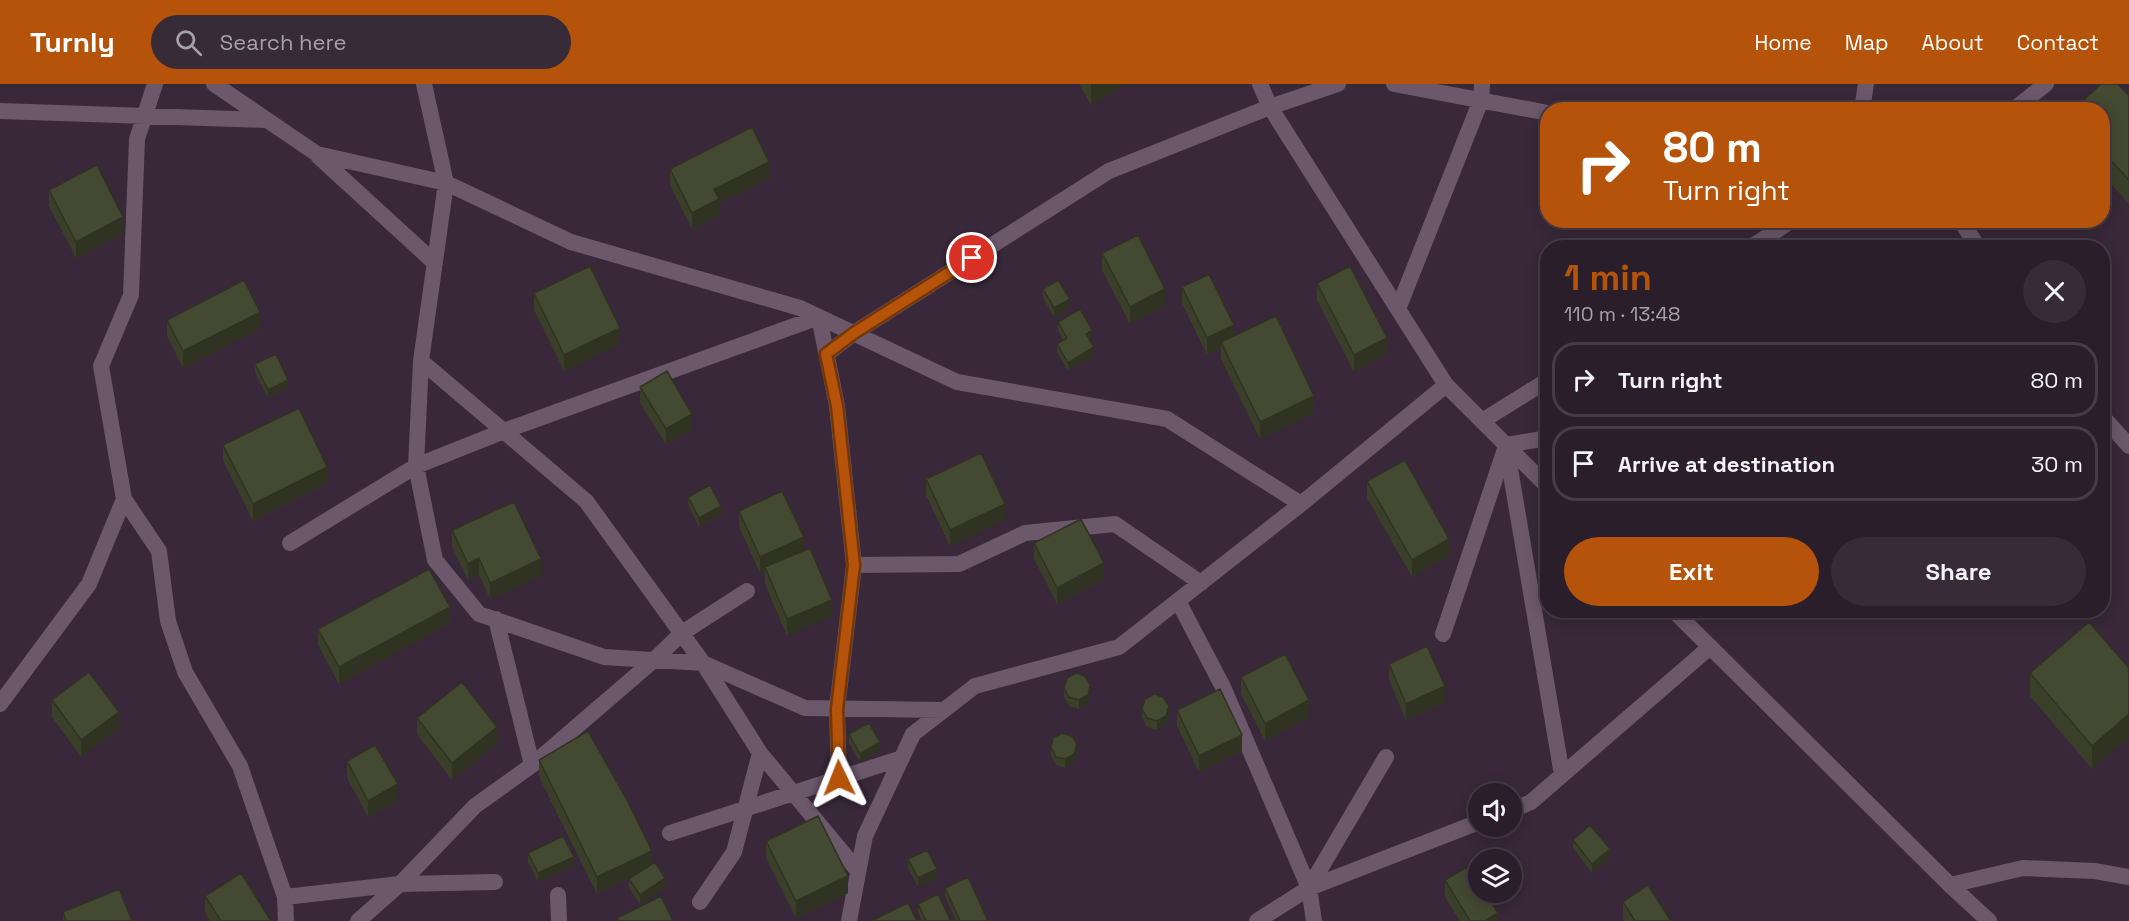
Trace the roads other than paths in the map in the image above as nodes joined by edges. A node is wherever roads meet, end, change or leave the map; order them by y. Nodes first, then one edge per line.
1 (155, 84) edge
2 (214, 84) edge
3 (424, 84) edge
4 (1260, 84) edge
5 (1338, 84) edge
6 (1394, 84) edge
7 (1866, 84) edge
8 (2046, 84) edge
9 (1482, 92) edge
10 (1863, 102) edge
11 (2023, 102) edge
12 (1270, 107) junction
13 (1540, 110) edge
14 (0, 111) edge
15 (145, 115) junction
16 (266, 120) junction
17 (317, 154) junction
18 (446, 183) junction
19 (1780, 228) edge
20 (1762, 240) edge
21 (435, 263) junction
22 (1398, 309) junction
23 (819, 317) junction
24 (854, 333) junction
25 (826, 354) junction
26 (421, 361) junction
27 (1446, 385) junction
28 (1540, 385) edge
29 (1482, 421) junction
30 (2110, 425) edge
31 (504, 431) junction
32 (1540, 440) edge
33 (1506, 446) junction
34 (2129, 446) edge
35 (416, 466) junction
36 (1540, 479) edge
37 (124, 499) junction
38 (1301, 504) junction
39 (290, 543) dead end
40 (854, 565) junction
41 (1201, 583) junction
42 (747, 591) dead end
43 (1178, 601) junction
44 (1680, 618) edge
45 (496, 619) junction
46 (682, 633) junction
47 (1443, 634) dead end
48 (1710, 647) junction
49 (654, 660) junction
50 (703, 663) junction
51 (0, 704) edge
52 (837, 709) junction
53 (944, 710) junction
54 (760, 753) junction
55 (1386, 757) dead end
56 (902, 758) junction
57 (532, 765) junction
58 (1562, 775) junction
59 (839, 778) junction
60 (794, 793) junction
61 (1522, 806) edge
62 (746, 808) junction
63 (1468, 826) edge
64 (670, 833) dead end
65 (858, 871) junction
66 (2129, 877) edge
67 (495, 882) dead end
68 (400, 884) junction
69 (1950, 885) junction
70 (1309, 888) junction
71 (558, 895) dead end
72 (285, 897) junction
73 (699, 902) dead end
74 (286, 921) edge
75 (358, 921) edge
76 (559, 921) edge
77 (849, 921) edge
78 (1257, 921) edge
79 (1314, 921) edge
80 (1989, 921) edge

1 - 15 street
2 - 16 street
3 - 18 street
4 - 12 street
5 - 12 street
6 - 9 street
7 - 10 street
8 - 11 street
9 - 13 street
9 - 22 street
12 - 22 street
12 - 24 street
14 - 15 street
15 - 16 street
15 - 37 street
16 - 17 street
17 - 18 street
17 - 21 street
18 - 21 street
18 - 23 street
19 - 20 street
21 - 26 street
22 - 27 street
23 - 24 street
23 - 25 street
23 - 31 street
24 - 25 street
24 - 38 street
25 - 40 street
26 - 31 street
26 - 35 street
27 - 29 street
27 - 38 street
28 - 29 street
29 - 33 street
30 - 34 street
31 - 35 street
31 - 46 street
32 - 33 street
33 - 36 street
33 - 47 street
33 - 58 street
35 - 39 street
35 - 45 street
37 - 51 street
37 - 72 street
38 - 41 street
40 - 41 street
40 - 52 street
41 - 43 street
42 - 46 street
43 - 53 street
43 - 70 street
44 - 48 street
45 - 49 street
45 - 57 street
46 - 49 street
46 - 50 street
48 - 58 street
48 - 69 street
49 - 50 street
49 - 57 street
50 - 52 street
50 - 54 street
52 - 53 street
52 - 59 street
53 - 56 street
54 - 60 street
54 - 62 street
55 - 70 street
56 - 59 street
56 - 65 street
57 - 68 street
58 - 61 street
59 - 60 street
60 - 62 street
60 - 65 street
62 - 64 street
62 - 73 street
63 - 70 street
65 - 77 street
66 - 69 street
67 - 68 street
68 - 72 street
68 - 75 street
69 - 80 street
70 - 78 street
70 - 79 street
71 - 76 street
72 - 74 street

